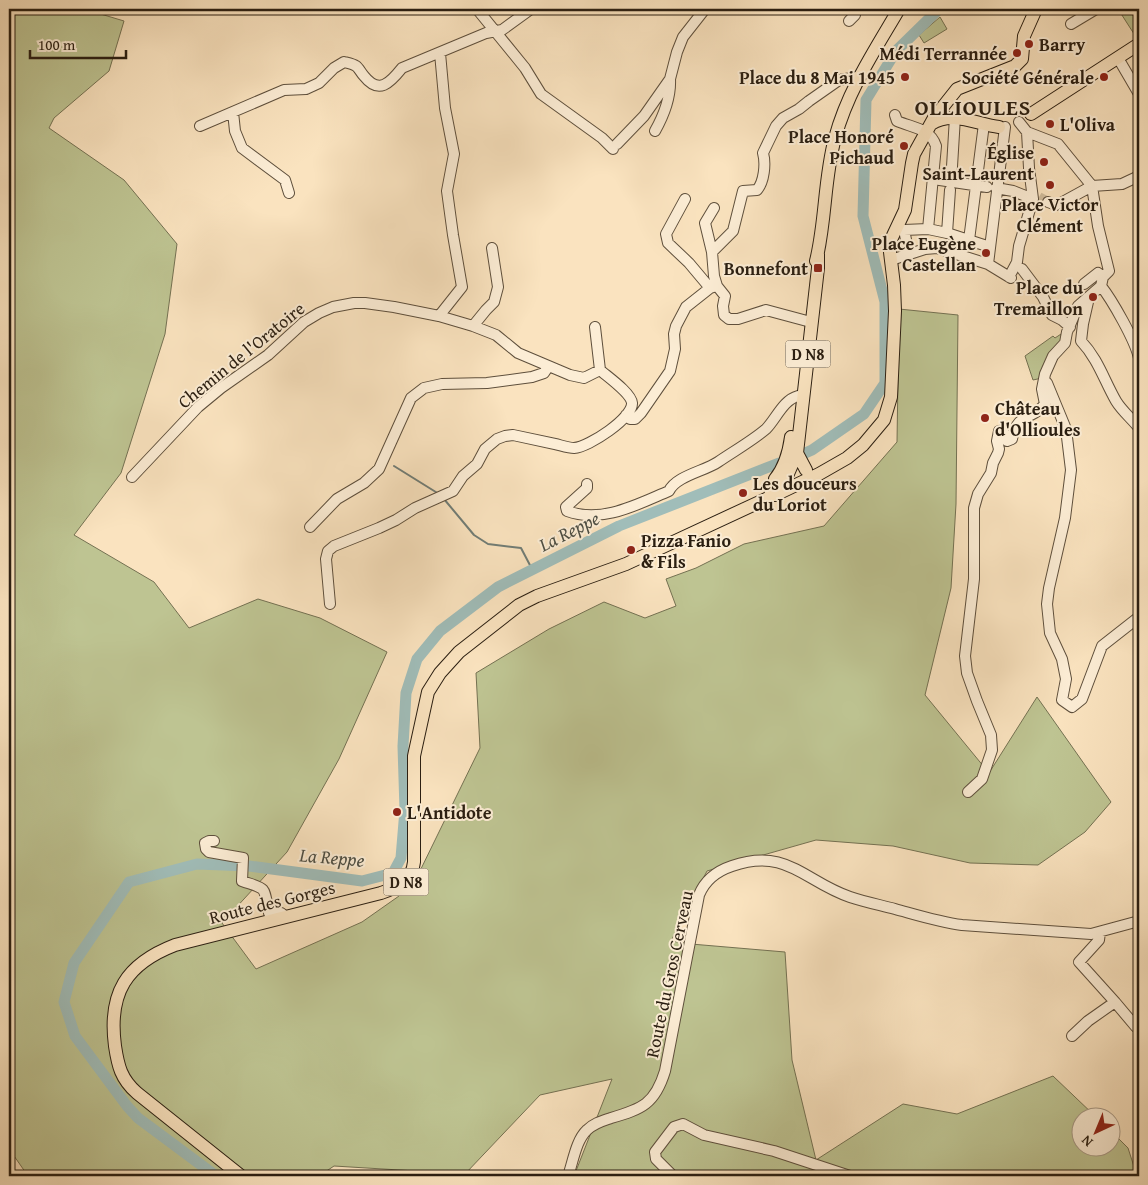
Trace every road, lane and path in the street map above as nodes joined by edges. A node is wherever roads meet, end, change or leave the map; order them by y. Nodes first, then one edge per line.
1 (476, 9) edge
2 (531, 9) edge
3 (705, 9) edge
4 (855, 9) edge
5 (899, 9) edge
6 (1036, 9) edge
7 (1096, 9) edge
8 (849, 21) dead end
9 (1071, 24) dead end
10 (494, 32) junction
11 (1139, 44) edge
12 (440, 53) junction
13 (1118, 58) junction
14 (858, 77) junction
15 (670, 79) junction
16 (1139, 94) edge
17 (947, 100) junction
18 (233, 112) junction
19 (1031, 114) joint
20 (894, 115) dead end
21 (955, 117) junction
22 (1019, 122) junction
23 (984, 124) junction
24 (200, 126) dead end
25 (1002, 127) junction
26 (929, 128) junction
27 (655, 131) dead end
28 (1027, 132) junction
29 (1139, 176) edge
30 (933, 179) junction
31 (950, 185) junction
32 (977, 185) junction
33 (1092, 186) junction
34 (994, 188) junction
35 (289, 193) dead end
36 (685, 199) dead end
37 (1047, 201) junction
38 (714, 208) dead end
39 (901, 228) junction
40 (928, 229) junction
41 (947, 233) junction
42 (969, 240) junction
43 (492, 248) dead end
44 (990, 248) junction
45 (712, 252) junction
46 (818, 254) junction
47 (909, 254) junction
48 (891, 260) junction
49 (988, 264) junction
50 (1019, 265) junction
51 (1084, 284) dead end
52 (1103, 284) junction
53 (713, 287) junction
54 (1086, 301) junction
55 (439, 316) junction
56 (807, 322) junction
57 (473, 326) junction
58 (595, 327) dead end
59 (1070, 327) junction
60 (1139, 354) edge
61 (548, 366) junction
62 (600, 370) junction
63 (1044, 380) junction
64 (797, 403) junction
65 (626, 415) junction
66 (1139, 428) edge
67 (797, 453) junction
68 (788, 469) junction
69 (805, 476) junction
70 (132, 477) dead end
71 (587, 484) dead end
72 (768, 498) junction
73 (736, 512) junction
74 (310, 527) dead end
75 (330, 604) dead end
76 (1139, 617) edge
77 (968, 792) dead end
78 (214, 841) dead end
79 (286, 917) junction
80 (1139, 921) edge
81 (1100, 932) junction
82 (1115, 1002) junction
83 (1136, 1028) dead end
84 (1072, 1036) dead end
85 (242, 1176) edge
86 (568, 1176) edge
87 (672, 1176) edge
88 (850, 1176) edge

1 - 10 street
2 - 10 street
3 - 15 street
4 - 8 street
5 - 14 main road, D N8
6 - 17 main road
7 - 9 street
10 - 12 street
10 - 15 street
11 - 13 main road
12 - 18 street
12 - 55 street
13 - 16 street
13 - 19 main road
14 - 45 street
14 - 46 main road, Route des Gorges / D N8
15 - 27 street
17 - 21 main road
17 - 26 main road
18 - 24 street
18 - 35 street
19 - 22 street
20 - 26 street
21 - 23 main road
21 - 26 main road
21 - 31 street
22 - 25 street
22 - 28 street
23 - 25 main road
23 - 32 street
25 - 34 street
26 - 30 street
26 - 39 main road
28 - 33 street
28 - 37 street
29 - 33 street
30 - 31 street
30 - 40 street
31 - 32 street
31 - 41 street
32 - 34 street
32 - 42 street
33 - 37 street
33 - 52 street
34 - 37 street
34 - 44 street
36 - 53 street
37 - 50 street
38 - 45 street
39 - 40 street
39 - 47 street
39 - 48 main road
40 - 41 street
41 - 42 street
42 - 44 street
43 - 57 street
44 - 49 street
45 - 53 street
46 - 56 main road, Route des Gorges / D N8
46 - 67 main road, Route des Gorges / D N8
47 - 48 street
47 - 49 street
48 - 69 main road
49 - 50 street
50 - 59 street
51 - 52 street
52 - 54 street
52 - 60 street
53 - 56 street
53 - 65 street
54 - 59 street
54 - 66 street
55 - 57 street, Chemin de l'Oratoire
55 - 70 street, Chemin de l'Oratoire
56 - 64 main road, Route des Gorges / D N8
57 - 61 street, Chemin de l'Oratoire
58 - 62 street
59 - 63 street
61 - 62 street, Chemin de l'Oratoire
61 - 74 street
62 - 65 street
63 - 76 street
63 - 77 street
64 - 68 main road, Route des Gorges
64 - 71 street
65 - 75 street
67 - 68 main road, Route des Gorges / D N8
67 - 69 main road
68 - 69 main road
68 - 72 main road, Route des Gorges / D N8
68 - 73 main road, Route des Gorges / D N8
69 - 72 main road
72 - 73 main road, Route des Gorges / D N8
73 - 79 main road, Route des Gorges / D N8
78 - 79 street
79 - 85 main road, Route des Gorges / D N8
80 - 81 street, Route du Gros Cerveau
81 - 82 street
81 - 86 street, Route du Gros Cerveau
82 - 83 street
82 - 84 street
87 - 88 street

